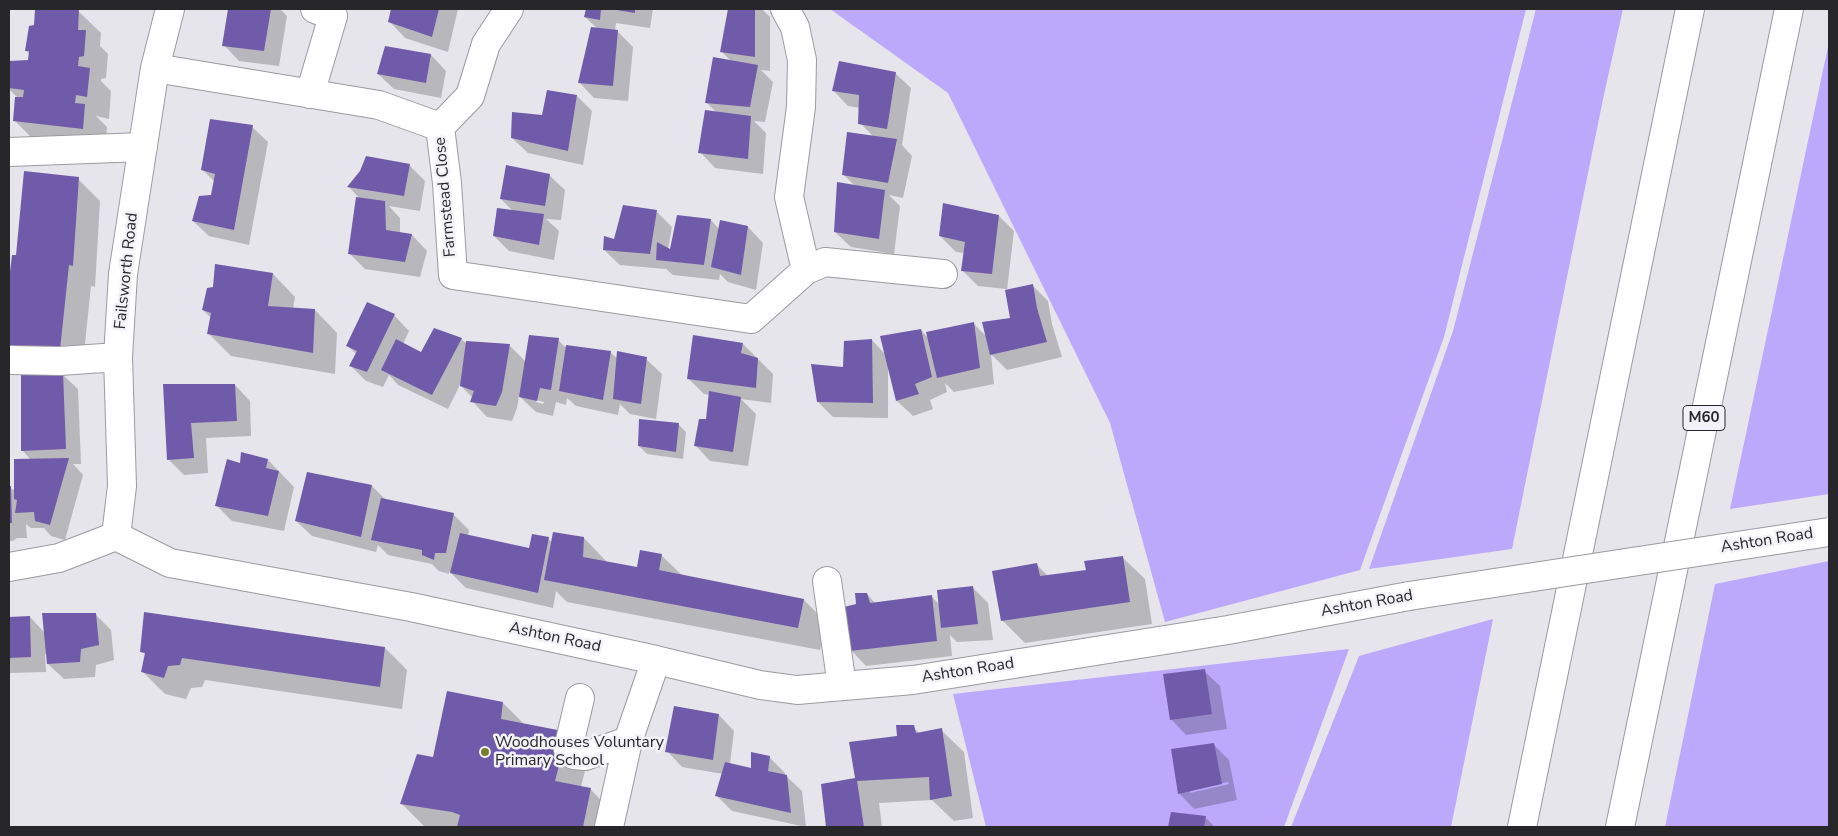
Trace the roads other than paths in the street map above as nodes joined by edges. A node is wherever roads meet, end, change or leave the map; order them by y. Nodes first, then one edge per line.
1 (170, 9) edge
2 (315, 9) edge
3 (509, 9) edge
4 (785, 9) edge
5 (1690, 9) edge
6 (1789, 9) edge
7 (155, 68) junction
8 (310, 94) junction
9 (440, 127) junction
10 (143, 147) junction
11 (9, 152) edge
12 (806, 270) junction
13 (943, 274) dead end
14 (118, 357) junction
15 (9, 360) edge
16 (1829, 532) edge
17 (116, 536) junction
18 (9, 566) edge
19 (827, 581) dead end
20 (656, 660) junction
21 (842, 686) junction
22 (580, 698) dead end
23 (628, 741) junction
24 (609, 827) edge
25 (1522, 827) edge
26 (1620, 827) edge

1 - 7 main road, Failsworth Road
2 - 8 main road
3 - 9 main road
4 - 12 main road
5 - 25 main road
6 - 26 main road, M60
7 - 8 main road, Farmstead Close
7 - 10 main road, Failsworth Road
8 - 9 main road, Farmstead Close
9 - 12 main road, Farmstead Close
10 - 11 main road
10 - 14 main road, Failsworth Road
12 - 13 main road, Farmstead Close
14 - 15 main road
14 - 17 main road, Failsworth Road
16 - 21 main road, Ashton Road, bridge
17 - 18 main road
17 - 20 main road, Ashton Road
19 - 21 main road
20 - 21 main road, Ashton Road
20 - 23 main road
22 - 23 main road
23 - 24 main road

